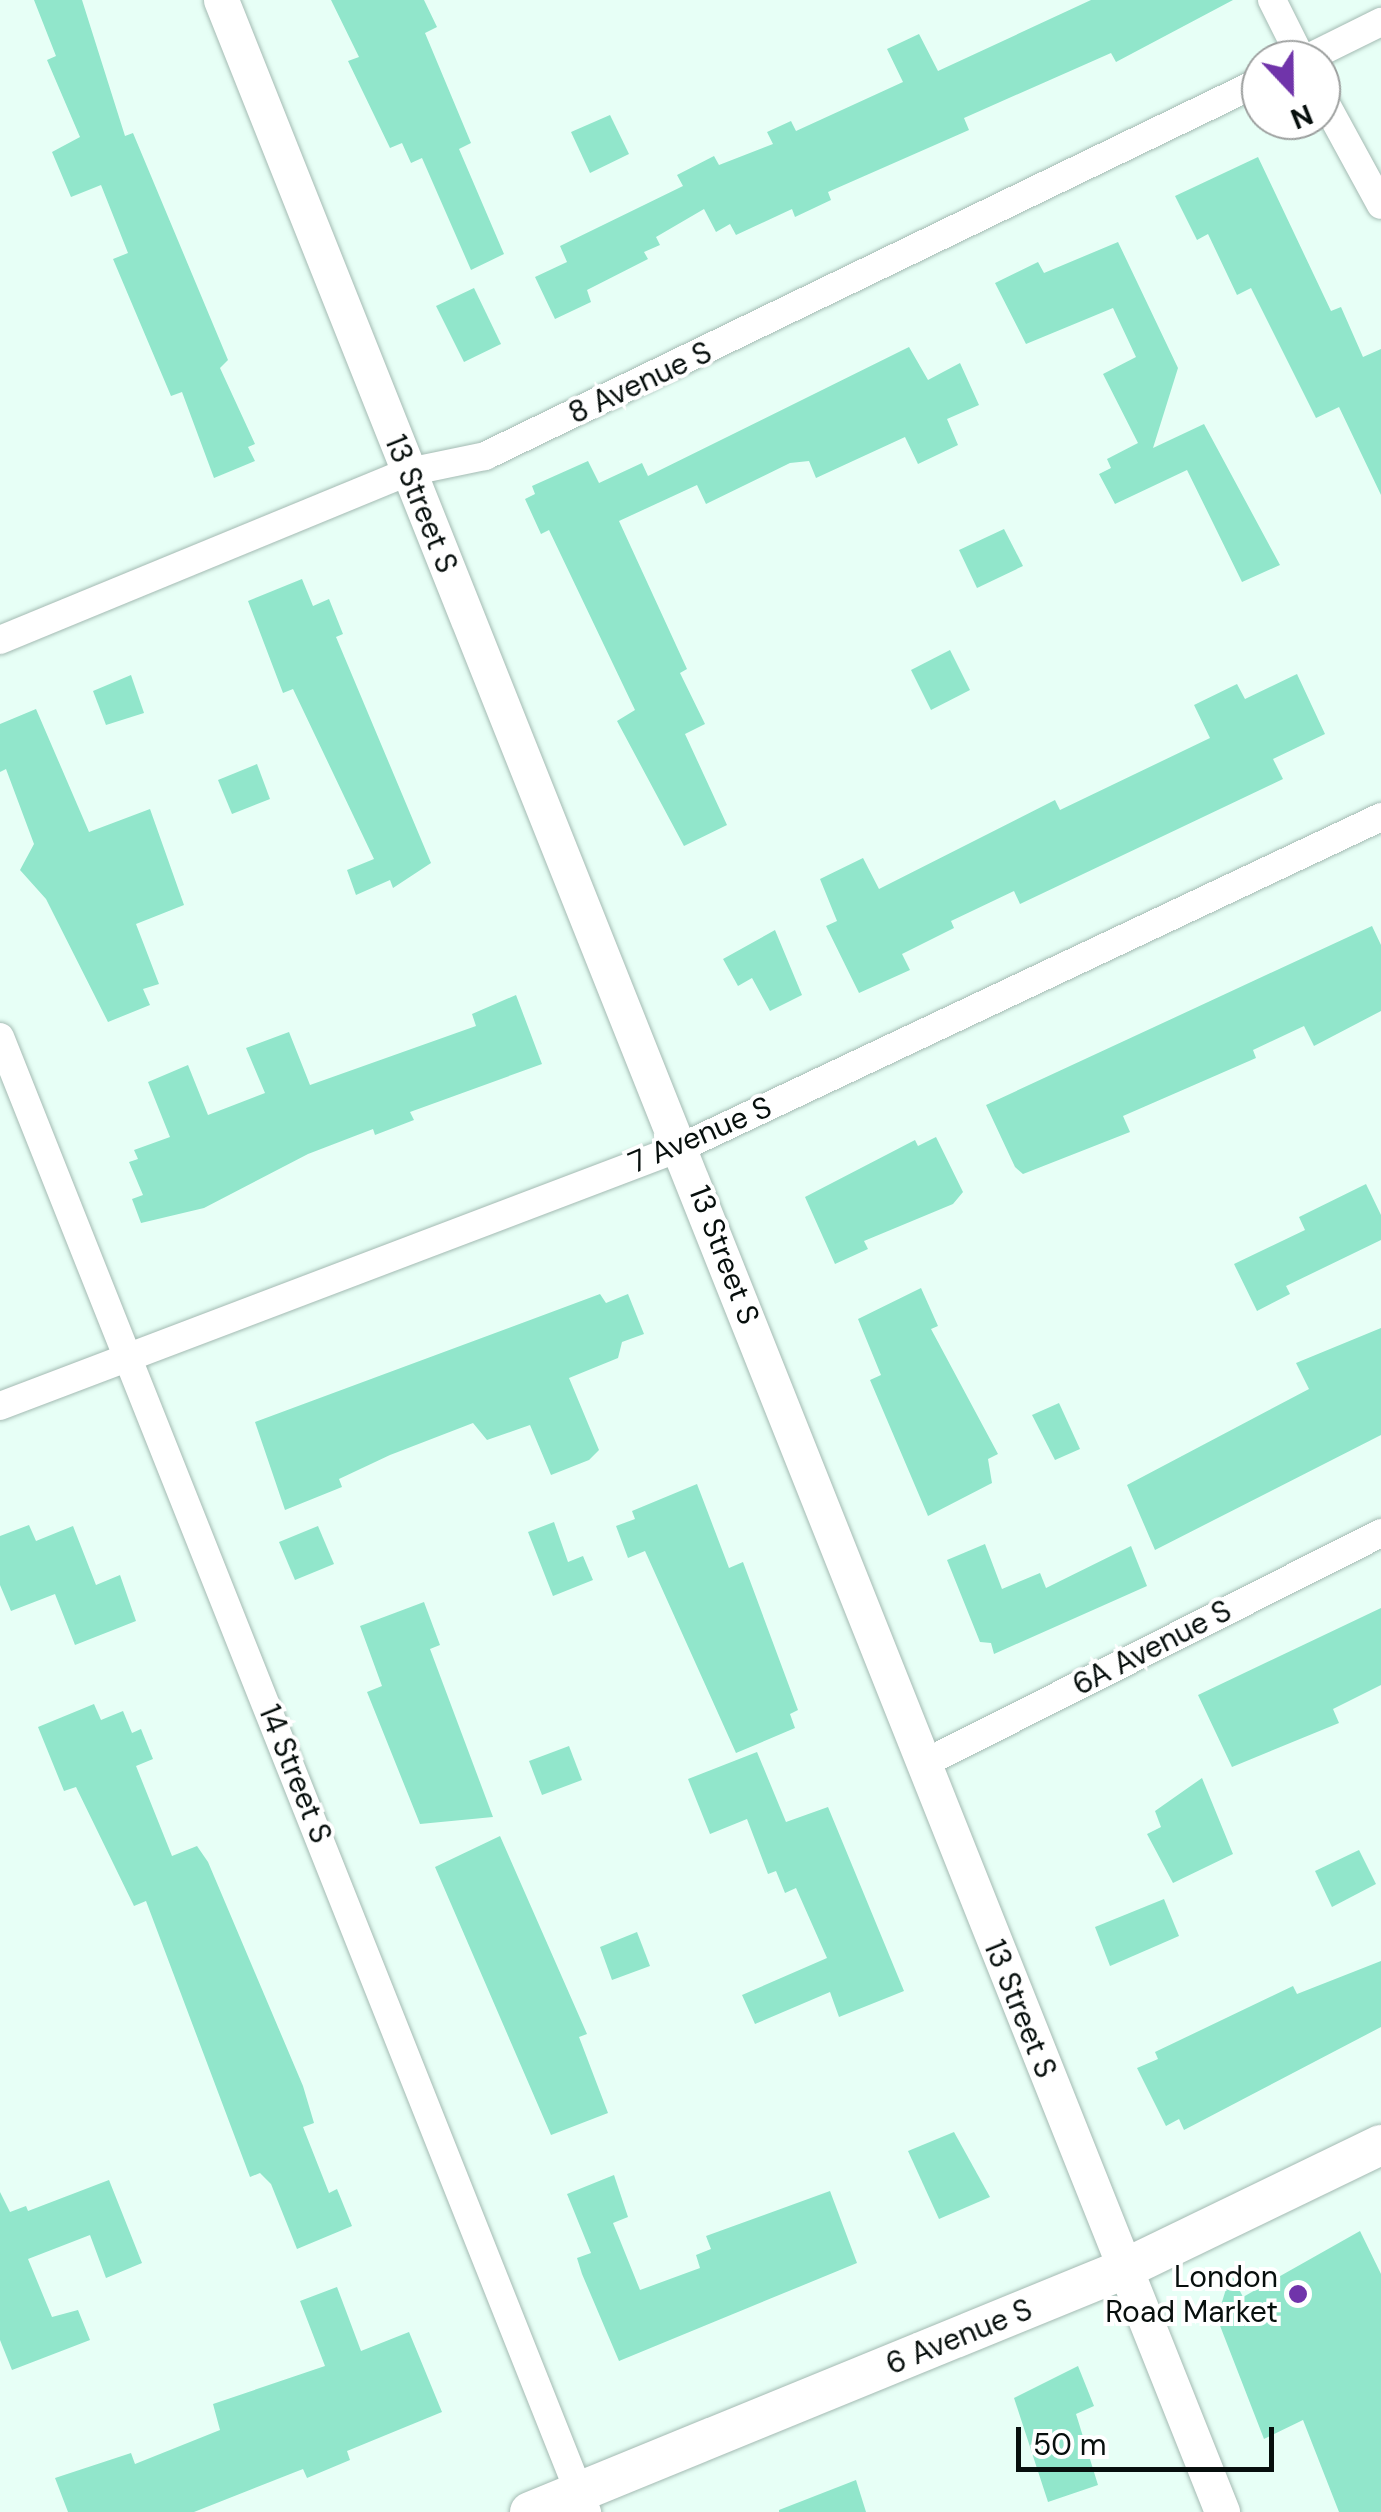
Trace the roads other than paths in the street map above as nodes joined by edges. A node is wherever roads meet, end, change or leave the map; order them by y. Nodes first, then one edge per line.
1 (220, 0) edge
2 (1272, 0) edge
3 (1381, 22) edge
4 (1293, 40) edge
5 (1341, 41) edge
6 (1241, 91) edge
7 (1341, 132) edge
8 (1381, 206) edge
9 (408, 472) junction
10 (0, 640) edge
11 (1381, 817) edge
12 (0, 1037) edge
13 (682, 1147) junction
14 (129, 1354) junction
15 (0, 1406) edge
16 (1381, 1532) edge
17 (923, 1764) junction
18 (1381, 2145) edge
19 (1124, 2269) junction
20 (582, 2502) edge
21 (530, 2512) edge
22 (1222, 2512) edge

1 - 9 street, 13 Street S
2 - 4 street
3 - 5 street
6 - 9 street, 8 Avenue S
7 - 8 street
9 - 10 street, 8 Avenue S
9 - 13 street, 13 Street S
11 - 13 street, 7 Avenue S
12 - 14 street, 14 Street S
13 - 14 street, 7 Avenue S
13 - 17 street, 13 Street S
14 - 15 street, 7 Avenue S
14 - 20 street, 14 Street S
16 - 17 street, 6A Avenue S
17 - 19 street, 13 Street S
18 - 19 main road, 6 Avenue S
19 - 20 main road, 6 Avenue S
19 - 22 street, 13 Street S
20 - 21 main road, 6 Avenue S

